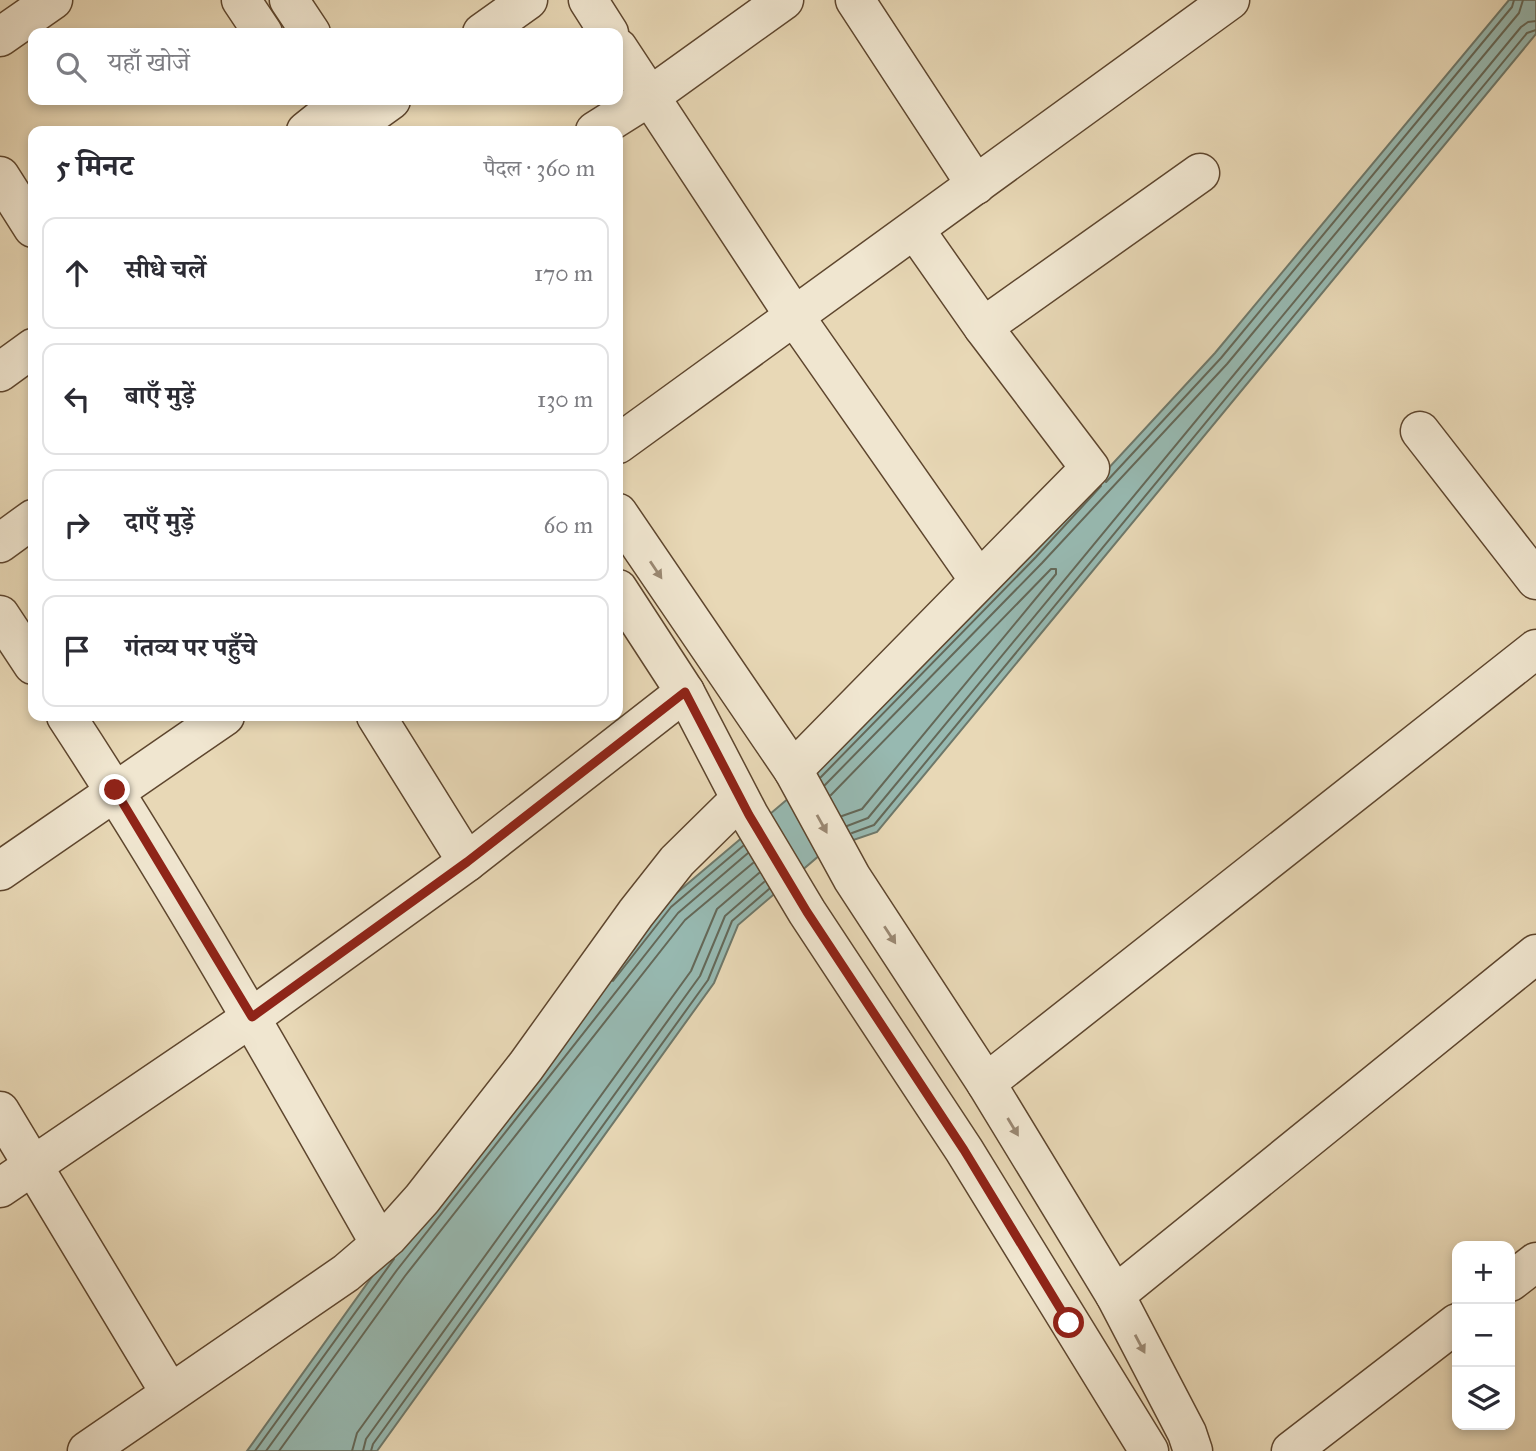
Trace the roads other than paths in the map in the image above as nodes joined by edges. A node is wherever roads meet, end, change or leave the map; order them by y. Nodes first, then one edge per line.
1 (53, 0) edge
2 (241, 0) edge
3 (289, 0) edge
4 (528, 0) edge
5 (588, 0) edge
6 (784, 0) edge
7 (855, 0) edge
8 (1230, 0) edge
9 (260, 28) edge
10 (308, 28) edge
11 (489, 28) edge
12 (606, 28) edge
13 (0, 37) edge
14 (623, 56) edge
15 (649, 97) junction
16 (371, 112) edge
17 (316, 120) edge
18 (603, 126) edge
19 (1200, 173) dead end
20 (0, 176) edge
21 (976, 186) junction
22 (28, 220) edge
23 (915, 230) junction
24 (795, 317) junction
25 (983, 327) junction
26 (28, 352) edge
27 (0, 372) edge
28 (1420, 431) dead end
29 (623, 440) edge
30 (623, 520) edge
31 (28, 523) edge
32 (0, 543) edge
33 (979, 580) junction
34 (1536, 580) edge
35 (623, 597) edge
36 (0, 615) edge
37 (1536, 649) edge
38 (28, 658) edge
39 (685, 692) junction
40 (69, 721) edge
41 (218, 721) edge
42 (379, 721) edge
43 (793, 770) junction
44 (115, 790) junction
45 (745, 807) junction
46 (467, 862) junction
47 (0, 871) edge
48 (1536, 954) edge
49 (252, 1017) junction
50 (986, 1083) junction
51 (0, 1111) edge
52 (32, 1165) junction
53 (0, 1188) edge
54 (380, 1244) junction
55 (1536, 1262) edge
56 (1515, 1278) edge
57 (1115, 1295) junction
58 (1452, 1327) edge
59 (170, 1393) junction
60 (87, 1451) edge
61 (1149, 1451) edge
62 (1193, 1451) edge
63 (1291, 1451) edge

1 - 13 street
2 - 9 street
3 - 10 street
4 - 11 street
5 - 12 street
6 - 15 street
7 - 21 street
8 - 21 street
14 - 15 street
15 - 18 street
15 - 24 street
16 - 17 street
19 - 25 street
20 - 22 street
21 - 23 street
23 - 24 street
23 - 25 street
24 - 29 street
24 - 33 street
25 - 33 street
26 - 27 street
28 - 34 street
30 -> 43 street
31 - 32 street
33 - 43 street
35 - 39 street
36 - 38 street
37 - 50 street
39 - 45 street
39 - 46 street
40 - 44 street
41 - 44 street
42 - 46 street
43 -> 50 street
44 - 47 street
44 - 49 street
45 - 54 street
45 - 61 street
46 - 49 street
48 - 57 street
49 - 52 street
49 - 54 street
50 -> 57 street
51 - 52 street
52 - 53 street
52 - 59 street
54 - 59 street
55 - 56 street
57 -> 62 street
58 - 63 street
59 - 60 street

